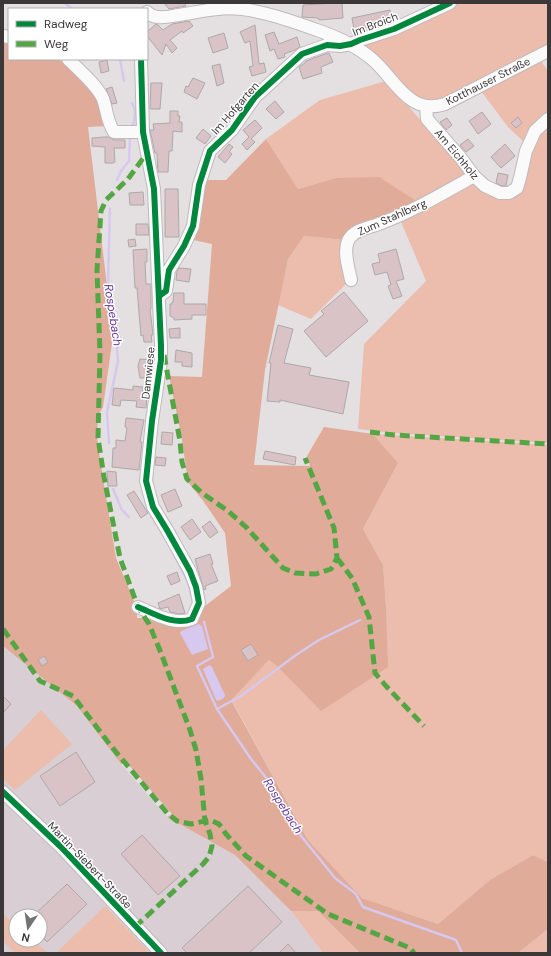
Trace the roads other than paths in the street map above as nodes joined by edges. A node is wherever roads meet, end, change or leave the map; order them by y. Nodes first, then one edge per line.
1 (450, 3) edge
2 (148, 14) edge
3 (351, 44) junction
4 (548, 51) edge
5 (69, 60) edge
6 (141, 60) edge
7 (426, 107) junction
8 (548, 119) edge
9 (143, 132) junction
10 (474, 176) junction
11 (351, 280) dead end
12 (159, 296) junction
13 (138, 607) dead end
14 (3, 792) edge
15 (161, 953) edge

1 - 3 street, Im Broich
2 - 3 street
3 - 7 street
3 - 12 street, Im Hofgarten
4 - 7 street, Kotthauser Straße
5 - 9 street
6 - 9 street, Damwiese
7 - 10 street, Am Eichholz
8 - 10 street, Am Eichholz
9 - 12 street, Damwiese
10 - 11 street, Zum Stahlberg
12 - 13 street, Damwiese
14 - 15 street, Martin-Siebert-Straße

